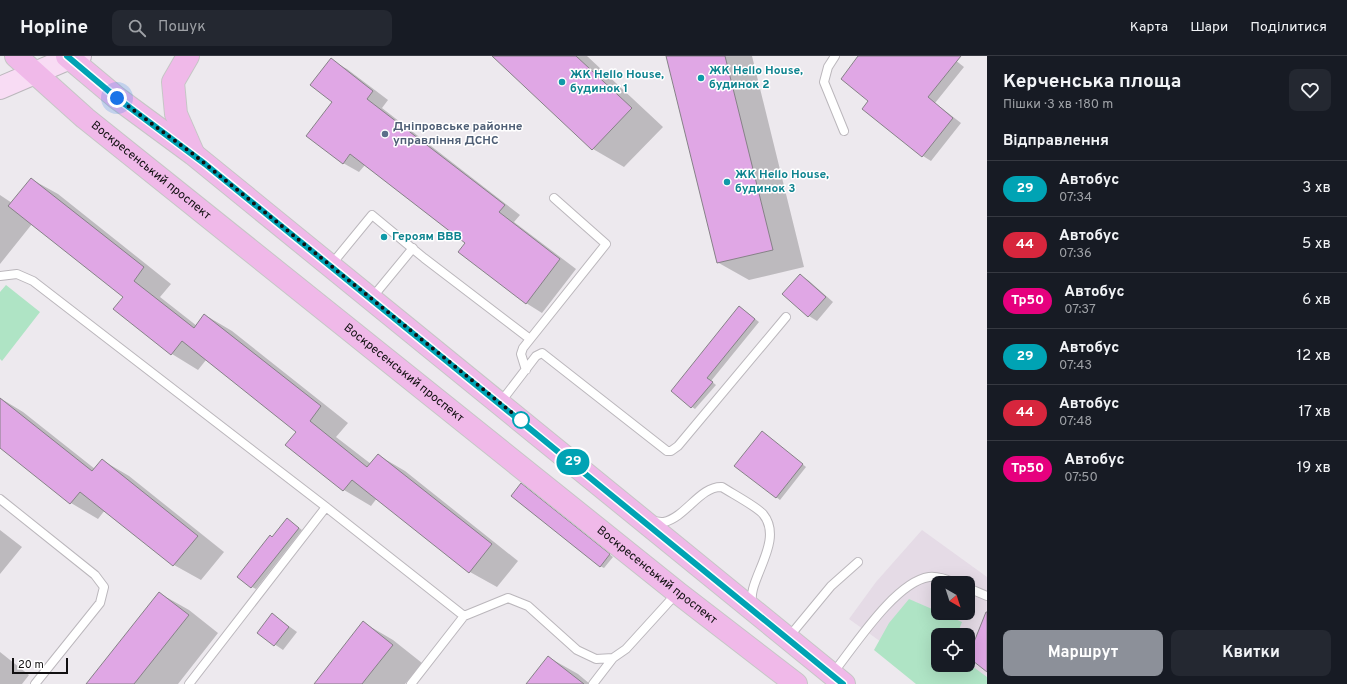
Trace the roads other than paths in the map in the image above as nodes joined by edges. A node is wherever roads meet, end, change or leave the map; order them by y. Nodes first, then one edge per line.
1 (16, 56) edge
2 (188, 56) edge
3 (835, 56) edge
4 (72, 57) edge
5 (36, 73) junction
6 (0, 88) edge
7 (844, 131) dead end
8 (193, 154) junction
9 (554, 198) dead end
10 (413, 248) junction
11 (331, 266) junction
12 (0, 276) edge
13 (371, 299) junction
14 (786, 317) dead end
15 (530, 339) junction
16 (526, 370) junction
17 (500, 403) junction
18 (0, 499) edge
19 (326, 507) junction
20 (644, 521) junction
21 (858, 562) dead end
22 (931, 577) edge
23 (975, 591) edge
24 (678, 593) junction
25 (987, 596) edge
26 (464, 616) junction
27 (759, 616) junction
28 (787, 639) junction
29 (613, 658) junction
30 (838, 679) edge
31 (35, 684) edge
32 (189, 684) edge
33 (411, 684) edge
34 (593, 684) edge
35 (796, 684) edge

1 - 5 main road, Воскресенський проспект
2 - 8 main road
3 - 7 lane
4 - 5 street
4 - 8 main road
5 - 6 street
5 - 24 main road, Воскресенський проспект
8 - 11 main road
9 - 15 lane
10 - 11 lane
10 - 13 lane
10 - 15 lane
11 - 13 main road
12 - 19 lane
13 - 17 main road
14 - 16 lane
15 - 16 lane
16 - 17 lane
17 - 20 main road
18 - 31 lane
19 - 26 lane
19 - 32 lane
20 - 27 main road
20 - 27 lane
21 - 28 lane
22 - 30 lane
23 - 25 lane
24 - 29 lane
24 - 35 main road, Воскресенський проспект
26 - 29 lane
26 - 33 lane
27 - 28 main road
28 - 30 main road
29 - 34 lane

